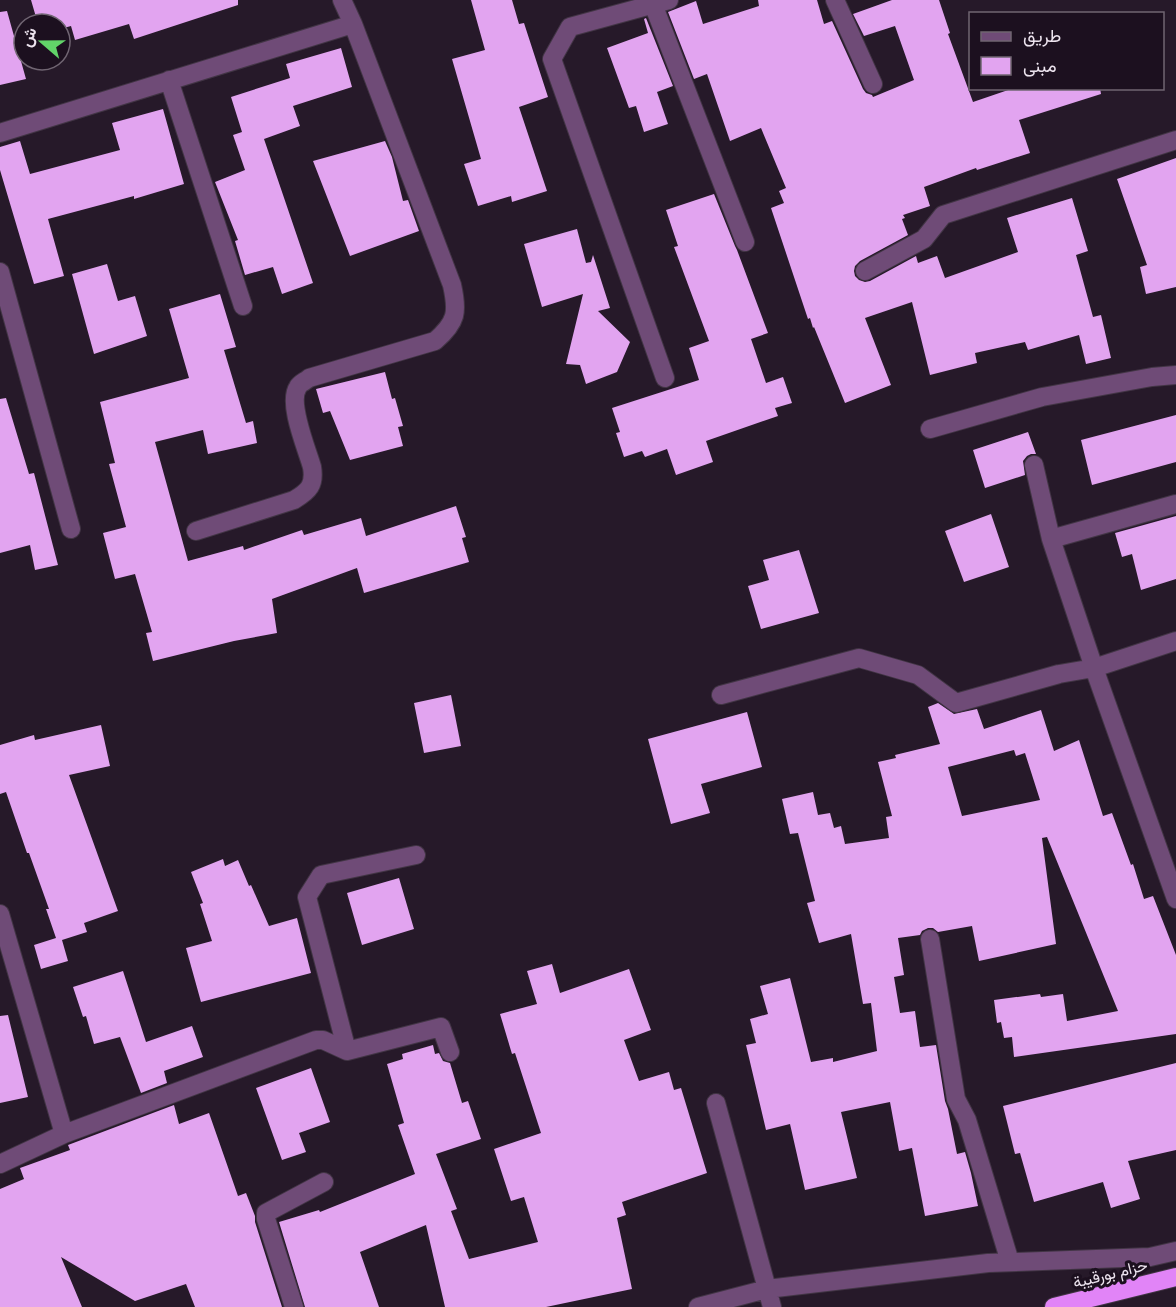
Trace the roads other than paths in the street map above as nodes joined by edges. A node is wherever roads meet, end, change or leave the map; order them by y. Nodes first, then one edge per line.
1 (342, 0) edge
2 (836, 0) edge
3 (661, 2) edge
4 (353, 24) junction
5 (169, 80) junction
6 (873, 84) dead end
7 (0, 133) edge
8 (1176, 140) edge
9 (746, 242) dead end
10 (865, 271) dead end
11 (0, 272) edge
12 (243, 306) dead end
13 (1176, 375) edge
14 (665, 378) dead end
15 (930, 429) dead end
16 (1034, 465) dead end
17 (1176, 504) edge
18 (72, 530) dead end
19 (196, 531) dead end
20 (1052, 539) junction
21 (1176, 641) edge
22 (1095, 668) junction
23 (721, 695) dead end
24 (416, 855) dead end
25 (1176, 899) edge
26 (0, 914) edge
27 (930, 939) dead end
28 (347, 1051) junction
29 (450, 1052) dead end
30 (716, 1103) dead end
31 (64, 1134) junction
32 (0, 1164) edge
33 (324, 1182) dead end
34 (1176, 1251) edge
35 (1010, 1262) junction
36 (1176, 1277) edge
37 (769, 1298) edge
38 (294, 1307) edge
39 (698, 1307) edge
40 (1054, 1307) edge

1 - 4 street
2 - 6 street
3 - 9 street
3 - 14 street
4 - 5 street
4 - 19 street
5 - 7 street
5 - 12 street
8 - 10 street
11 - 18 street
13 - 15 street
16 - 20 street
17 - 20 street
20 - 22 street
21 - 22 street
22 - 23 street
22 - 25 street
24 - 28 street
26 - 31 street
27 - 35 street
28 - 29 street
28 - 31 street
30 - 37 street
31 - 32 street
33 - 38 street
34 - 35 street
35 - 37 street
36 - 40 highway, حزام بورقيبة
37 - 39 street

